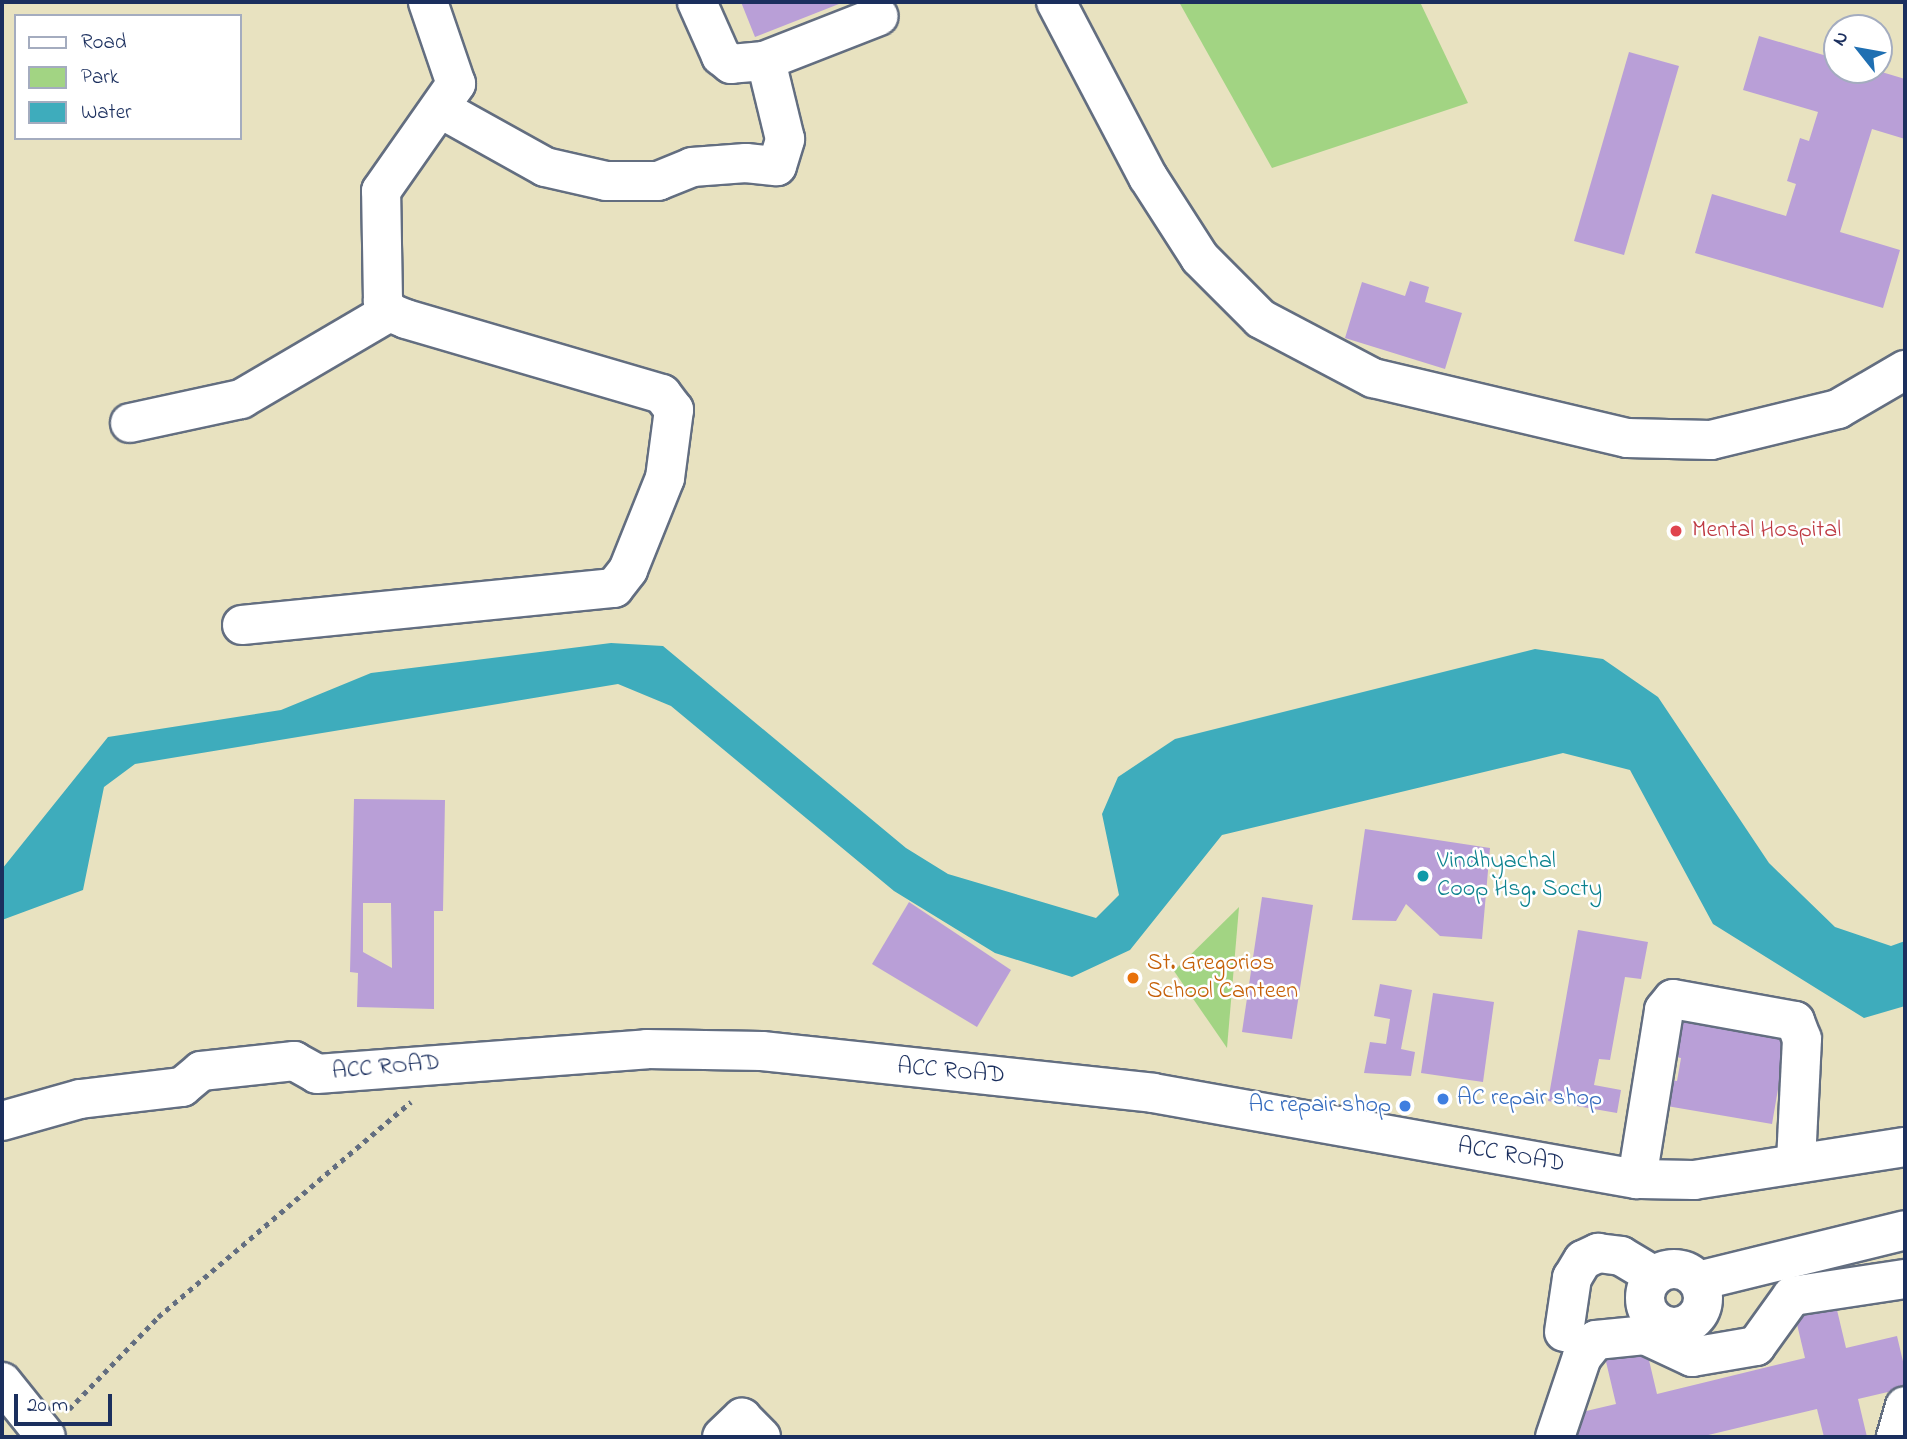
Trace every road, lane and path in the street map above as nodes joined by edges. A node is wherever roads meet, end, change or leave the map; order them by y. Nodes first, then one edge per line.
1 (428, 2) edge
2 (697, 2) edge
3 (1056, 2) edge
4 (879, 16) dead end
5 (764, 61) junction
6 (442, 109) junction
7 (389, 312) junction
8 (1905, 370) edge
9 (130, 423) dead end
10 (242, 625) dead end
11 (415, 1099) dead end
12 (2, 1121) edge
13 (1905, 1147) edge
14 (1796, 1163) junction
15 (1637, 1179) junction
16 (1905, 1230) edge
17 (1654, 1276) junction
18 (1905, 1279) edge
19 (1698, 1281) junction
20 (1564, 1332) dead end
21 (2, 1382) edge
22 (1905, 1406) edge
23 (45, 1436) edge
24 (722, 1437) edge
25 (761, 1437) edge
26 (1555, 1437) edge
27 (1896, 1437) edge

1 - 6 street
2 - 5 street
3 - 8 street
4 - 5 street
5 - 6 street
6 - 7 street
7 - 9 street
7 - 10 street
11 - 23 path
12 - 15 street, ACC ROAD
13 - 14 street, ACC ROAD
14 - 15 street, ACC ROAD
14 - 15 street
16 - 19 street
17 - 19 street
17 - 19 street
17 - 20 street
18 - 26 street
21 - 23 street
22 - 27 street
24 - 25 street

